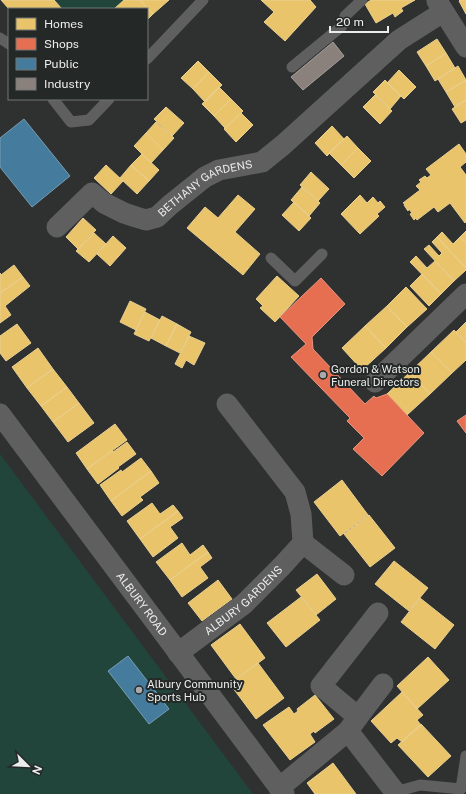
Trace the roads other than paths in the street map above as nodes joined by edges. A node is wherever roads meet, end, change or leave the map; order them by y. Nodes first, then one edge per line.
1 (203, 0) edge
2 (362, 0) edge
3 (440, 6) edge
4 (466, 47) edge
5 (148, 58) edge
6 (292, 67) dead end
7 (54, 100) edge
8 (108, 100) edge
9 (57, 227) dead end
10 (322, 254) dead end
11 (271, 258) dead end
12 (466, 294) edge
13 (374, 382) dead end
14 (227, 404) dead end
15 (0, 414) edge
16 (303, 543) junction
17 (344, 575) dead end
18 (378, 612) dead end
19 (178, 653) junction
20 (382, 684) dead end
21 (353, 724) junction
22 (466, 756) edge
23 (281, 791) edge
24 (395, 792) joint

1 - 5 lane
2 - 6 lane
3 - 4 street
3 - 9 street, BETHANY GARDENS
7 - 8 lane
10 - 11 lane
12 - 13 street
14 - 16 street
15 - 19 street, ALBURY ROAD
16 - 17 street
16 - 19 street, ALBURY GARDENS
18 - 21 street
19 - 23 street, ALBURY ROAD
20 - 21 street
21 - 23 street
21 - 24 street
22 - 24 lane

